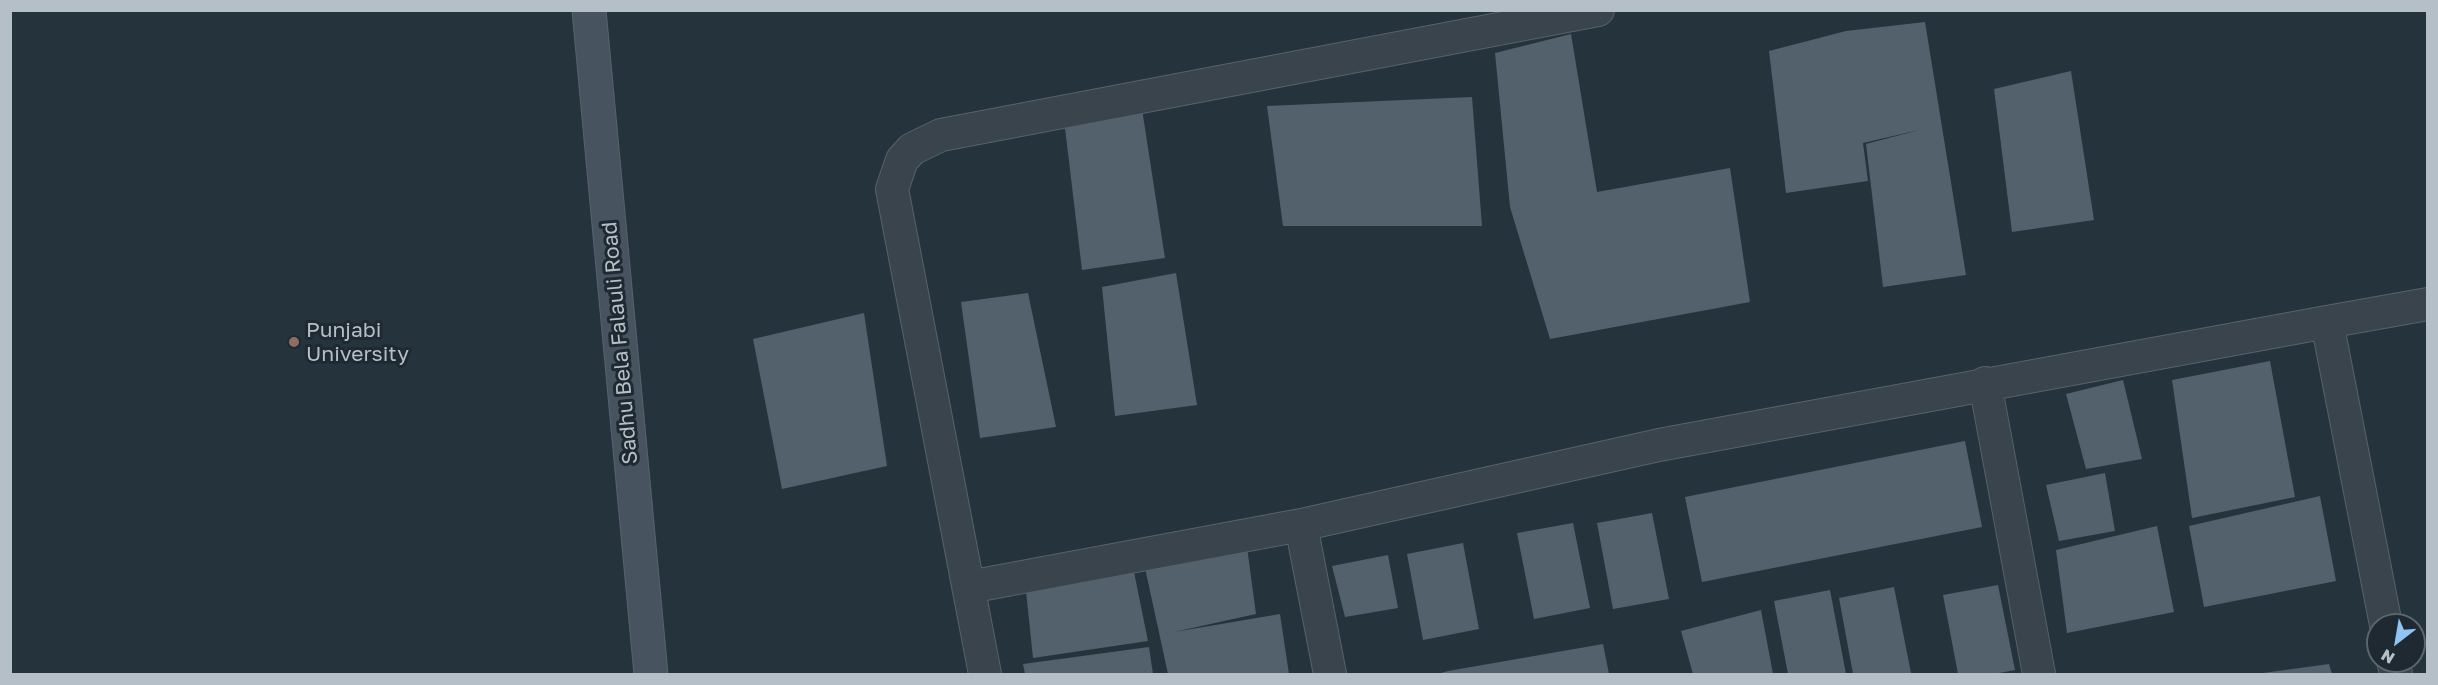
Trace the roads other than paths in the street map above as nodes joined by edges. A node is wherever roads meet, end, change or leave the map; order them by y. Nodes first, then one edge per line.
1 (588, 10) edge
2 (1598, 10) edge
3 (2427, 304) edge
4 (2327, 322) junction
5 (1984, 384) junction
6 (1301, 525) junction
7 (969, 587) junction
8 (2384, 613) edge
9 (651, 675) edge
10 (985, 675) edge
11 (1330, 675) edge
12 (2039, 675) edge

1 - 9 street, Sadhu Bela Falauli Road
2 - 7 street
3 - 4 street
4 - 5 street
4 - 8 street
5 - 6 street
5 - 12 street
6 - 7 street
6 - 11 street
7 - 10 street

